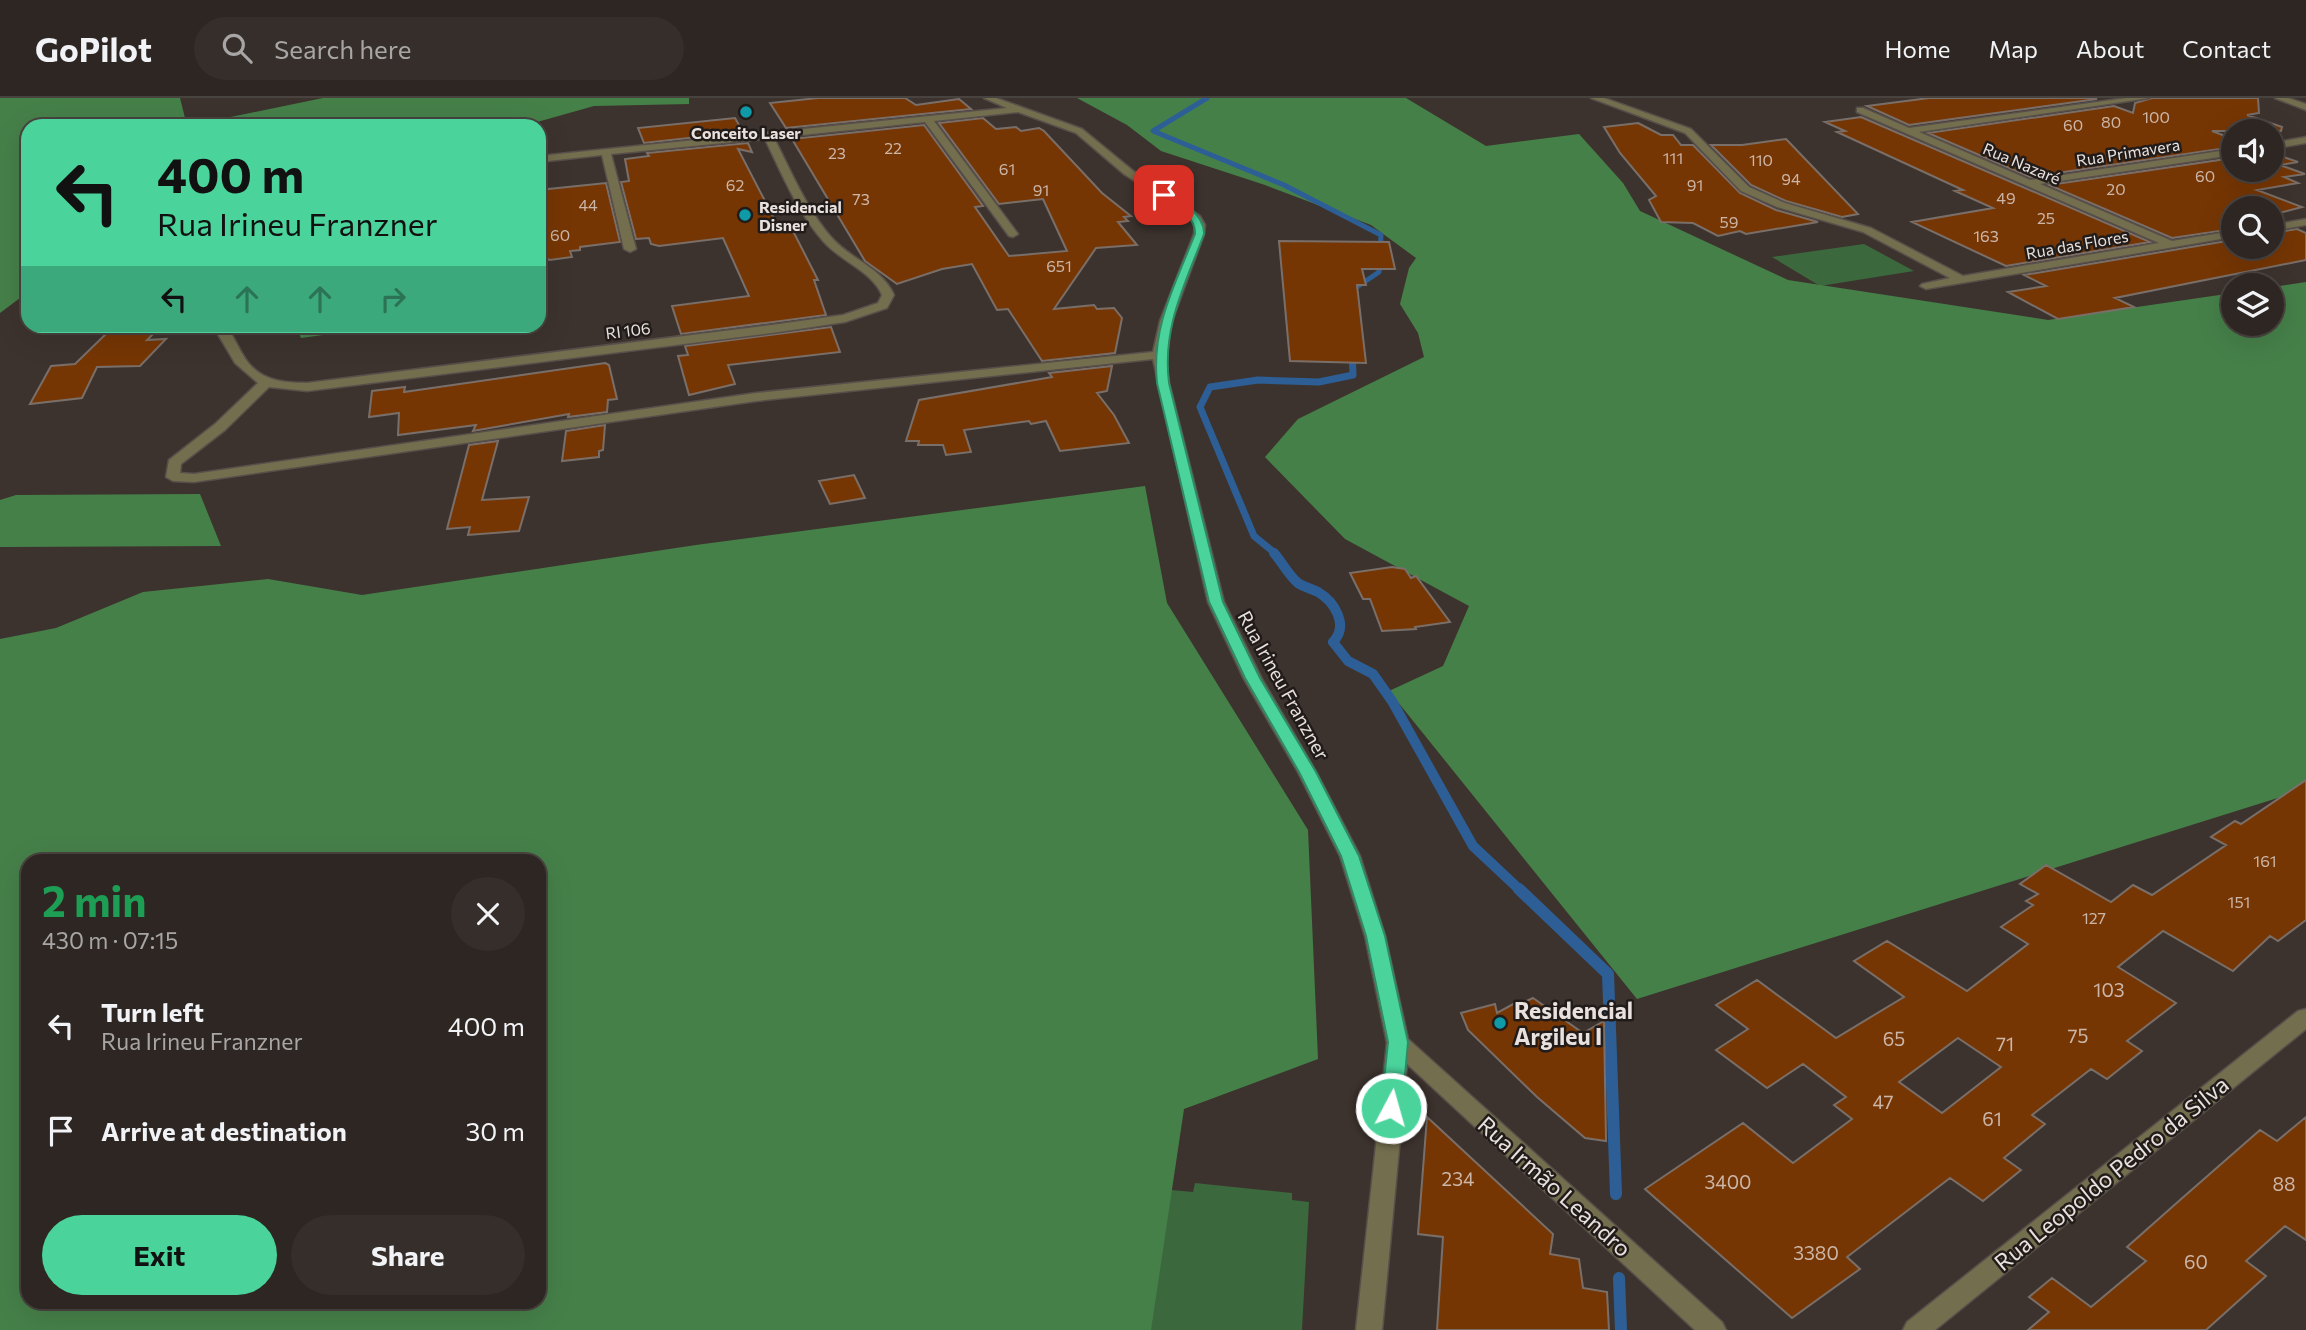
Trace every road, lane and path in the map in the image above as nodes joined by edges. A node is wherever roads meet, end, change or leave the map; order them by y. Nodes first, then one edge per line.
1 (988, 98) edge
2 (1595, 98) edge
3 (2146, 98) edge
4 (2279, 98) edge
5 (2306, 107) edge
6 (1019, 110) junction
7 (1860, 110) dead end
8 (928, 120) junction
9 (1908, 131) junction
10 (768, 136) junction
11 (2306, 141) edge
12 (2284, 144) edge
13 (606, 153) junction
14 (2221, 154) edge
15 (546, 158) edge
16 (2028, 183) junction
17 (2306, 222) edge
18 (2284, 226) edge
19 (1013, 234) dead end
20 (2221, 236) edge
21 (2170, 244) junction
22 (630, 249) dead end
23 (1962, 280) junction
24 (1926, 286) dead end
25 (226, 333) edge
26 (1159, 355) junction
27 (264, 384) junction
28 (2306, 1017) edge
29 (1398, 1042) junction
30 (1368, 1330) edge
31 (1713, 1330) edge
32 (1916, 1330) edge

1 - 6 street, Rua Irineu Franzner
2 - 23 street
3 - 9 street
4 - 5 street
6 - 8 street
6 - 26 street, Rua Irineu Franzner
7 - 9 street, Rua Nazaré
8 - 10 street
8 - 19 street
9 - 16 street, Rua Nazaré
10 - 13 street
10 - 27 street, RI 106
11 - 12 street
13 - 15 street
13 - 22 street
14 - 16 street, Rua Primavera
16 - 21 street, Rua Nazaré
17 - 18 street
20 - 21 street, Rua das Flores
21 - 23 street, Rua das Flores
23 - 24 street, Rua das Flores
25 - 27 street
26 - 27 street
26 - 29 street, Rua Irineu Franzner
28 - 32 street, Rua Leopoldo Pedro da Silva
29 - 30 street, Rua Irineu Franzner
29 - 31 street, Rua Irmão Leandro

